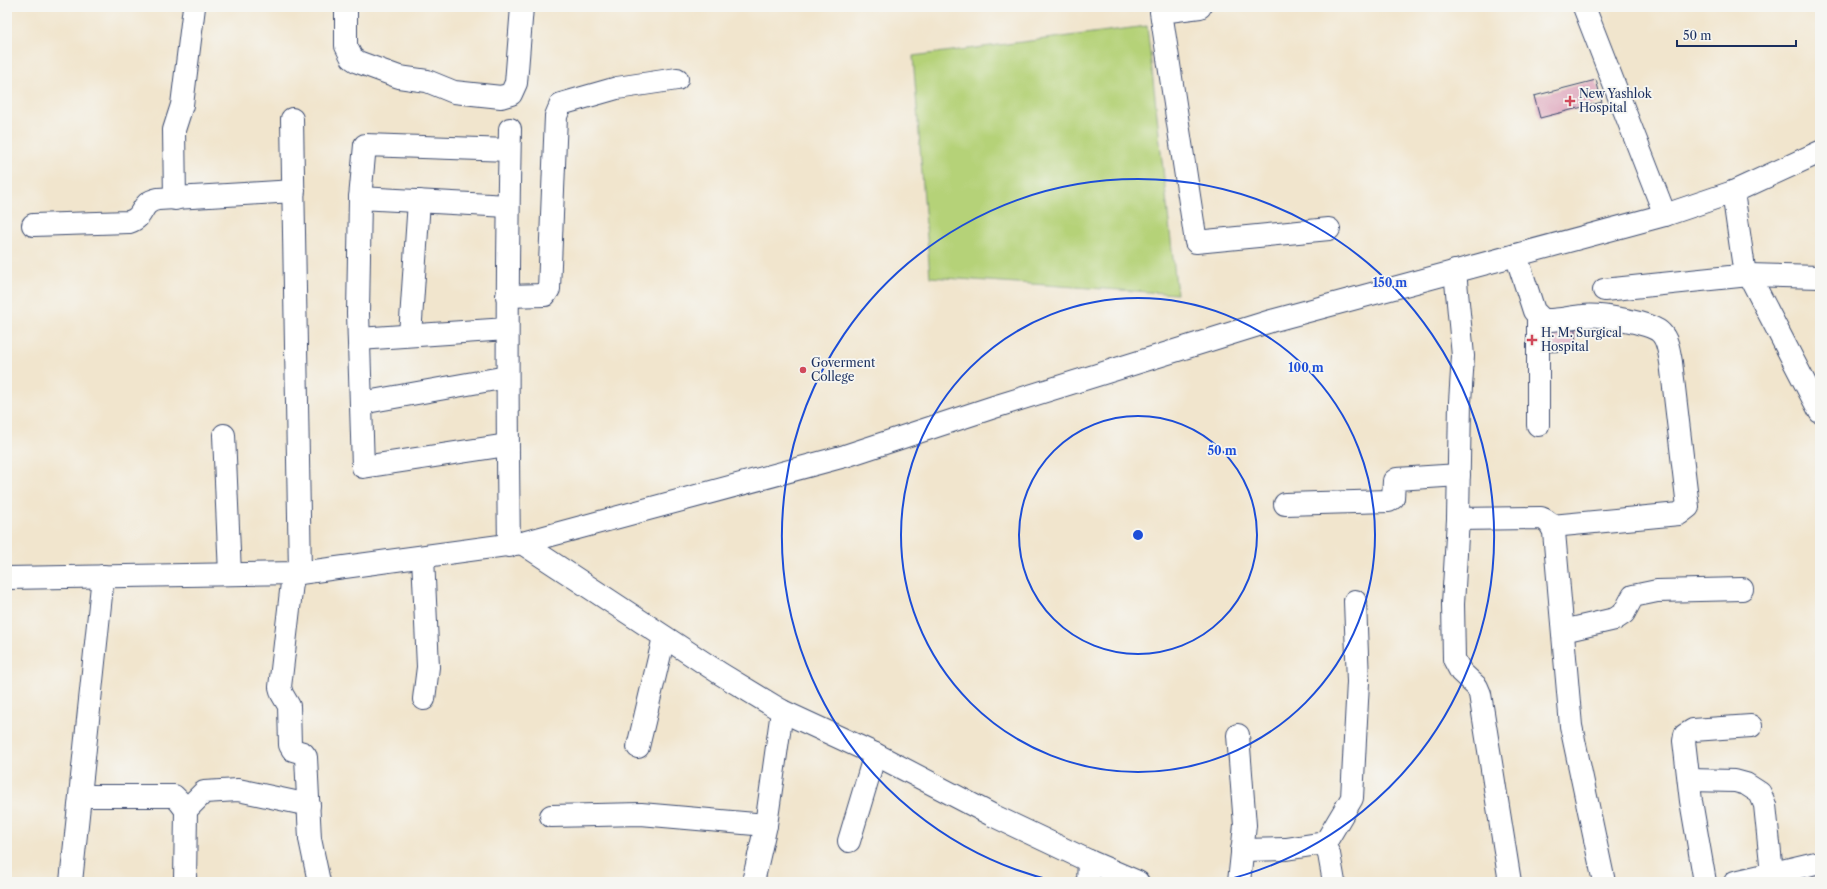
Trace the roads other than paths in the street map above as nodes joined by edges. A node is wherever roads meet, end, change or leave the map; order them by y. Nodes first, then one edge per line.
1 (194, 7) edge
2 (346, 7) edge
3 (522, 7) edge
4 (1200, 7) edge
5 (1584, 7) edge
6 (677, 79) dead end
7 (292, 119) dead end
8 (1820, 152) edge
9 (294, 191) junction
10 (1733, 192) junction
11 (360, 198) junction
12 (175, 199) junction
13 (419, 201) junction
14 (508, 206) junction
15 (1665, 215) junction
16 (33, 225) dead end
17 (1329, 229) dead end
18 (1516, 255) junction
19 (1455, 271) junction
20 (1749, 275) junction
21 (1820, 277) edge
22 (1604, 290) dead end
23 (507, 296) junction
24 (1538, 317) junction
25 (507, 329) junction
26 (410, 335) junction
27 (359, 339) junction
28 (507, 377) junction
29 (361, 403) junction
30 (1820, 412) edge
31 (1538, 425) dead end
32 (224, 435) dead end
33 (507, 444) junction
34 (1459, 475) junction
35 (1285, 504) dead end
36 (1458, 519) junction
37 (1552, 526) junction
38 (516, 544) junction
39 (422, 557) junction
40 (230, 574) junction
41 (297, 574) junction
42 (103, 576) junction
43 (7, 578) edge
44 (1742, 589) dead end
45 (1355, 601) dead end
46 (1563, 632) junction
47 (664, 637) junction
48 (424, 700) dead end
49 (782, 711) junction
50 (1751, 726) dead end
51 (1238, 735) dead end
52 (638, 747) dead end
53 (875, 754) junction
54 (1689, 780) junction
55 (81, 796) junction
56 (309, 805) junction
57 (186, 810) junction
58 (551, 816) dead end
59 (766, 825) junction
60 (848, 842) dead end
61 (1324, 845) junction
62 (1242, 850) junction
63 (1820, 862) edge
64 (1088, 872) edge
65 (1772, 873) junction
66 (71, 882) edge
67 (186, 882) edge
68 (319, 882) edge
69 (753, 882) edge
70 (1138, 882) edge
71 (1239, 882) edge
72 (1334, 882) edge
73 (1510, 882) edge
74 (1604, 882) edge
75 (1705, 882) edge
76 (1735, 882) edge

1 - 12 street
2 - 3 street
4 - 17 street
5 - 15 street
6 - 23 street
7 - 9 street
8 - 10 street
9 - 12 street
9 - 41 street
10 - 15 street
10 - 20 street
11 - 13 street
11 - 14 street
11 - 27 street
12 - 16 street
13 - 14 street
13 - 26 street
14 - 23 street
15 - 18 street
18 - 19 street
18 - 24 street
19 - 34 street
19 - 38 street
20 - 21 street
20 - 22 street
20 - 30 street
23 - 25 street
24 - 31 street
24 - 37 street
25 - 26 street
25 - 28 street
26 - 27 street
27 - 29 street
28 - 29 street
28 - 33 street
29 - 33 street
32 - 40 street
33 - 38 street
34 - 35 street
34 - 36 street
36 - 37 street
36 - 73 street
37 - 46 street
38 - 39 street
38 - 47 street
39 - 41 street
39 - 48 street
40 - 41 street
40 - 42 street
41 - 56 street
42 - 43 street
42 - 55 street
44 - 46 street
45 - 61 street
46 - 74 street
47 - 49 street
47 - 52 street
49 - 53 street
49 - 59 street
50 - 54 street
51 - 62 street
53 - 60 street
53 - 64 street
54 - 65 street
54 - 75 street
55 - 57 street
55 - 66 street
56 - 57 street
56 - 68 street
57 - 67 street
58 - 59 street
59 - 69 street
61 - 62 street
61 - 72 street
62 - 71 street
63 - 65 street
64 - 70 street
65 - 76 street

